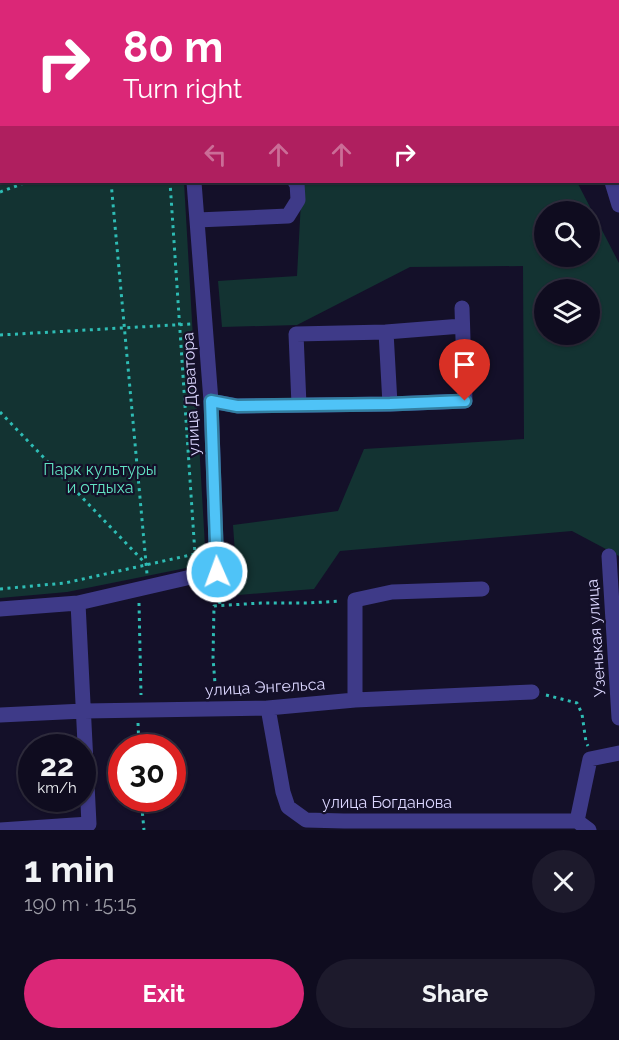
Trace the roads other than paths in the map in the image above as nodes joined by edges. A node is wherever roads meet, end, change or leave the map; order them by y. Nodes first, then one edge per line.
1 (194, 183) edge
2 (297, 183) edge
3 (612, 183) edge
4 (619, 205) edge
5 (197, 220) junction
6 (462, 308) dead end
7 (462, 326) junction
8 (386, 332) junction
9 (211, 401) junction
10 (390, 404) junction
11 (299, 405) junction
12 (609, 556) dead end
13 (482, 589) dead end
14 (78, 603) junction
15 (0, 609) edge
16 (532, 692) road end
17 (355, 700) junction
18 (268, 708) junction
19 (84, 711) junction
20 (0, 715) edge
21 (619, 718) edge
22 (619, 753) edge
23 (583, 825) edge
24 (0, 830) edge

1 - 5 street, улица Доватора
2 - 5 street
3 - 4 street
5 - 9 street, улица Доватора
6 - 7 street
7 - 8 street
7 - 10 street
8 - 10 street
8 - 11 street
9 - 11 street
9 - 14 street, улица Доватора
10 - 11 street
12 - 21 street, Узенькая улица
13 - 17 street
14 - 15 street
14 - 19 street
16 - 17 street, улица Энгельса
17 - 18 street, улица Энгельса
18 - 19 street, улица Энгельса
18 - 23 street, улица Богданова
19 - 20 street, улица Энгельса
19 - 24 street
22 - 23 street

